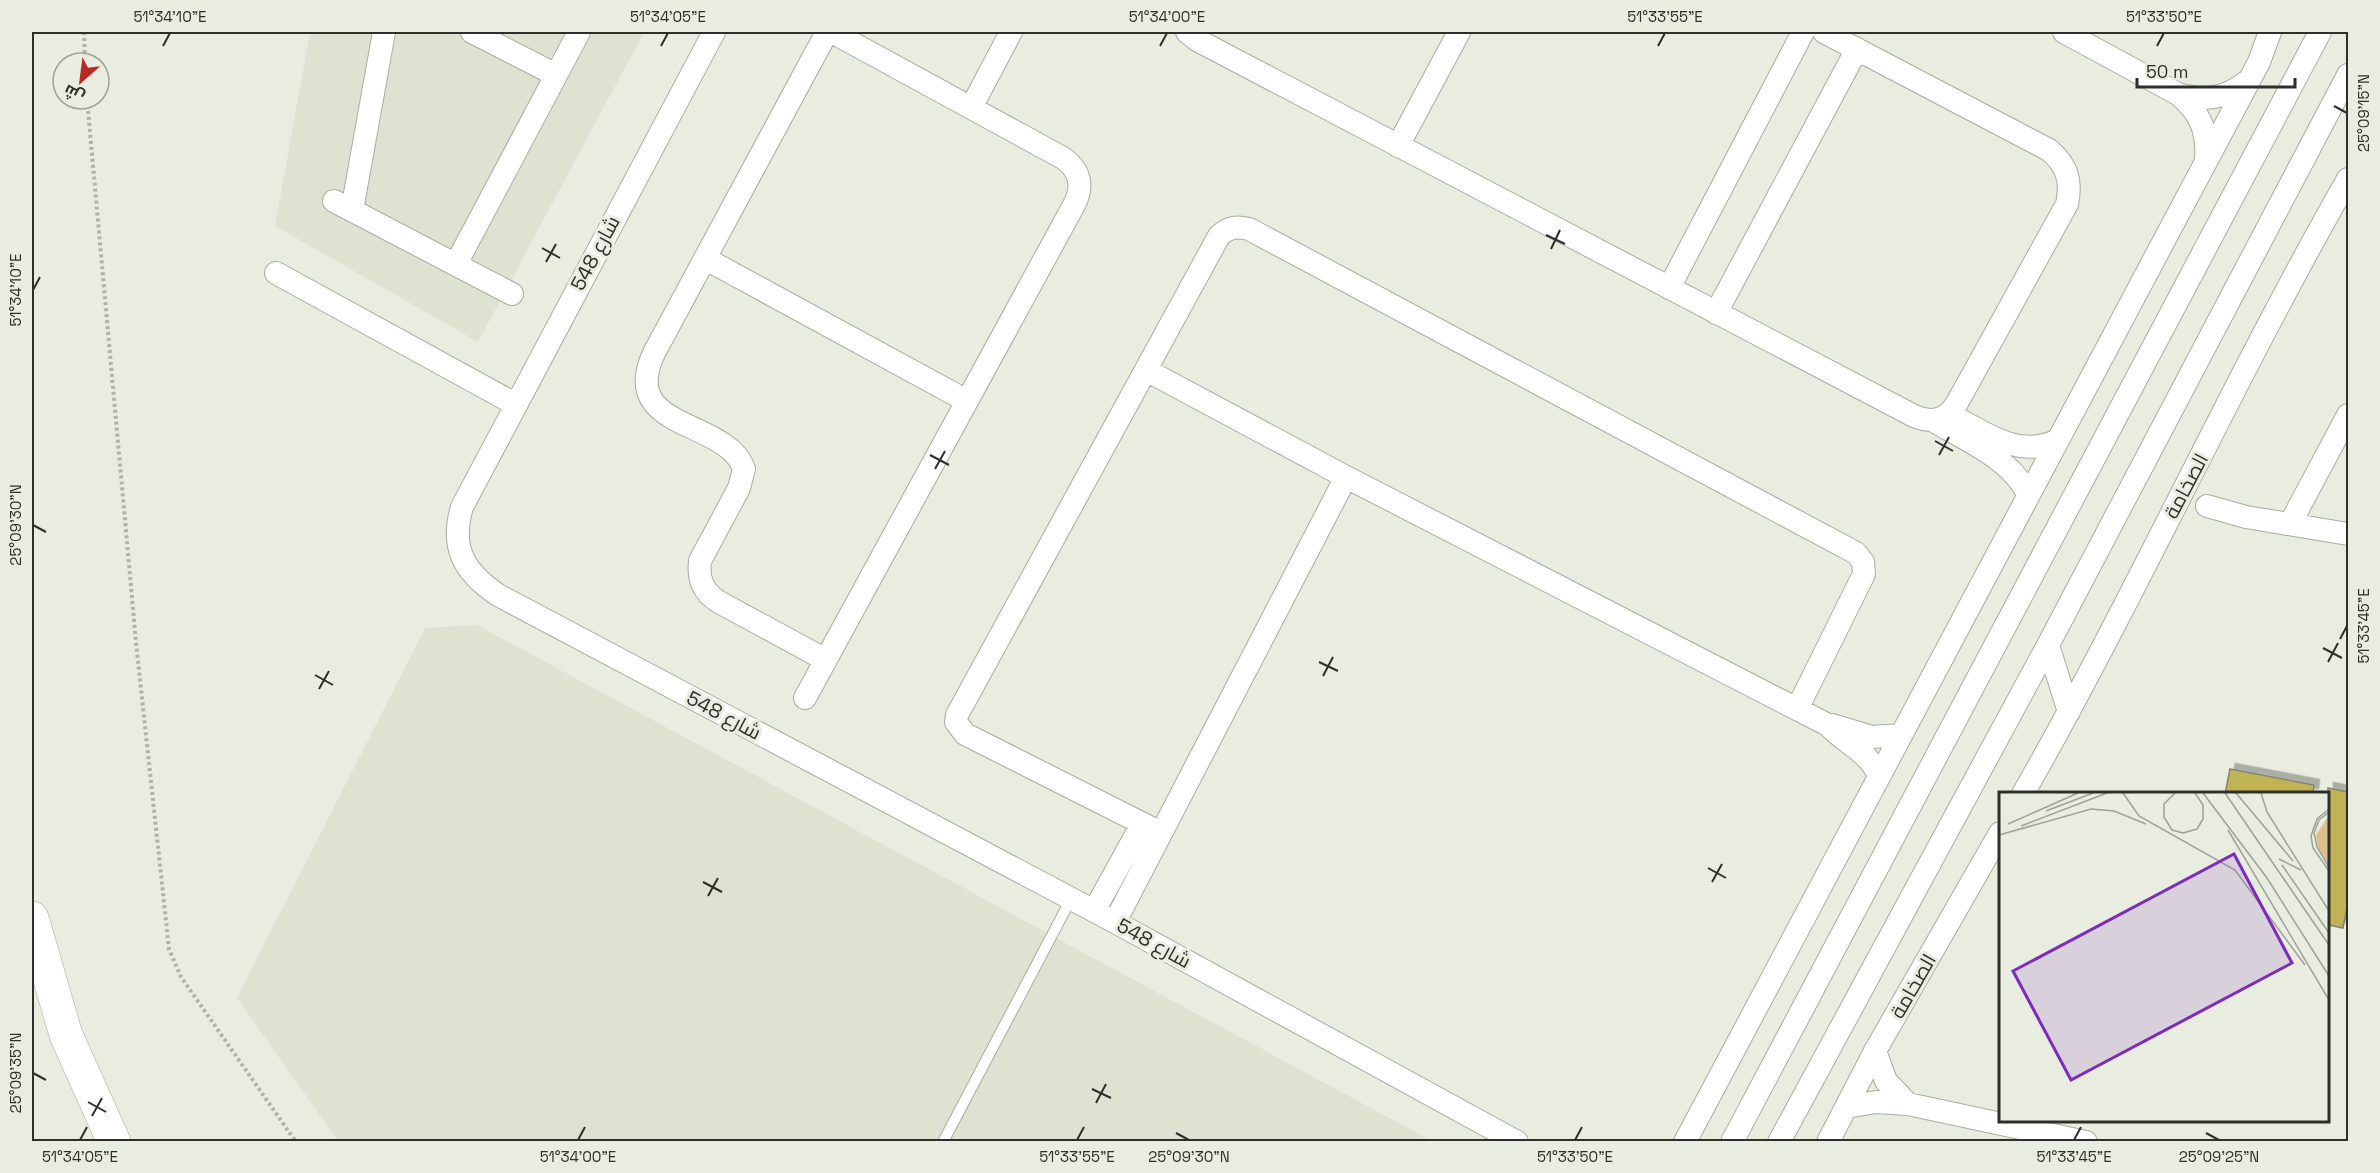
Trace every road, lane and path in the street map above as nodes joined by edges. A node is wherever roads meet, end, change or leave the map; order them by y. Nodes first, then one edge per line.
1 (84, 32) edge
2 (384, 32) edge
3 (472, 32) edge
4 (579, 32) edge
5 (714, 32) edge
6 (827, 32) edge
7 (832, 32) edge
8 (1011, 32) edge
9 (1187, 32) edge
10 (1459, 32) edge
11 (1803, 32) edge
12 (1824, 32) edge
13 (2064, 32) edge
14 (2270, 32) edge
15 (2320, 32) edge
16 (1857, 49) junction
17 (85, 51) edge
18 (556, 75) junction
19 (2349, 75) edge
20 (2249, 79) junction
21 (2178, 94) junction
22 (971, 108) junction
23 (88, 111) edge
24 (1398, 146) junction
25 (2206, 159) junction
26 (2349, 179) edge
27 (706, 259) junction
28 (456, 264) junction
29 (276, 273) dead end
30 (1669, 288) junction
31 (512, 294) dead end
32 (1716, 313) junction
33 (1146, 370) junction
34 (967, 401) junction
35 (515, 404) junction
36 (2349, 415) edge
37 (1941, 418) junction
38 (2056, 441) junction
39 (1346, 477) junction
40 (2028, 494) junction
41 (2207, 506) dead end
42 (2290, 524) junction
43 (2349, 534) edge
44 (2048, 645) junction
45 (826, 660) junction
46 (805, 698) dead end
47 (1797, 709) junction
48 (2069, 712) junction
49 (1827, 725) junction
50 (1899, 735) junction
51 (1878, 774) junction
52 (2024, 792) edge
53 (1151, 828) junction
54 (1999, 836) edge
55 (1071, 899) junction
56 (1094, 911) junction
57 (32, 918) edge
58 (1115, 922) junction
59 (1875, 1051) junction
60 (1908, 1104) junction
61 (1846, 1107) junction
62 (114, 1142) edge
63 (296, 1142) edge
64 (942, 1142) edge
65 (1517, 1142) edge
66 (1685, 1142) edge
67 (1732, 1142) edge
68 (1779, 1142) edge
69 (1828, 1142) edge
70 (2086, 1142) edge

1 - 17 path
2 - 28 street
3 - 18 street
4 - 18 street
5 - 35 street, شارع 548
6 - 27 street
7 - 22 street
8 - 22 street
9 - 24 street
10 - 24 street
11 - 30 street
12 - 16 street
13 - 21 street
14 - 20 street
15 - 67 street
16 - 32 street
16 - 37 street
18 - 28 street
19 - 44 street
20 - 21 street
20 - 25 street
21 - 25 street
22 - 34 street
23 - 63 path
24 - 30 street
25 - 38 street
26 - 48 street, الصخامة
27 - 34 street
27 - 45 street
28 - 31 street
29 - 35 street
30 - 32 street
32 - 37 street
33 - 39 street
33 - 47 street
33 - 53 street
34 - 45 street
35 - 55 street, شارع 548
36 - 42 street
37 - 38 street
37 - 40 street
38 - 40 street
39 - 47 street
39 - 53 street
40 - 50 street
41 - 42 street
42 - 43 street
44 - 48 street
44 - 68 street
45 - 46 street
47 - 49 street
48 - 52 street, الصخامة
49 - 50 street
49 - 51 street
50 - 51 street
51 - 66 street
53 - 56 street
53 - 58 street
54 - 59 street, الصخامة
55 - 56 street, شارع 548
55 - 64 lane
56 - 58 street, شارع 548
57 - 62 highway
58 - 65 street, شارع 548
59 - 60 street
59 - 61 street, الصخامة
60 - 61 street
60 - 70 street
61 - 69 street, الصخامة

